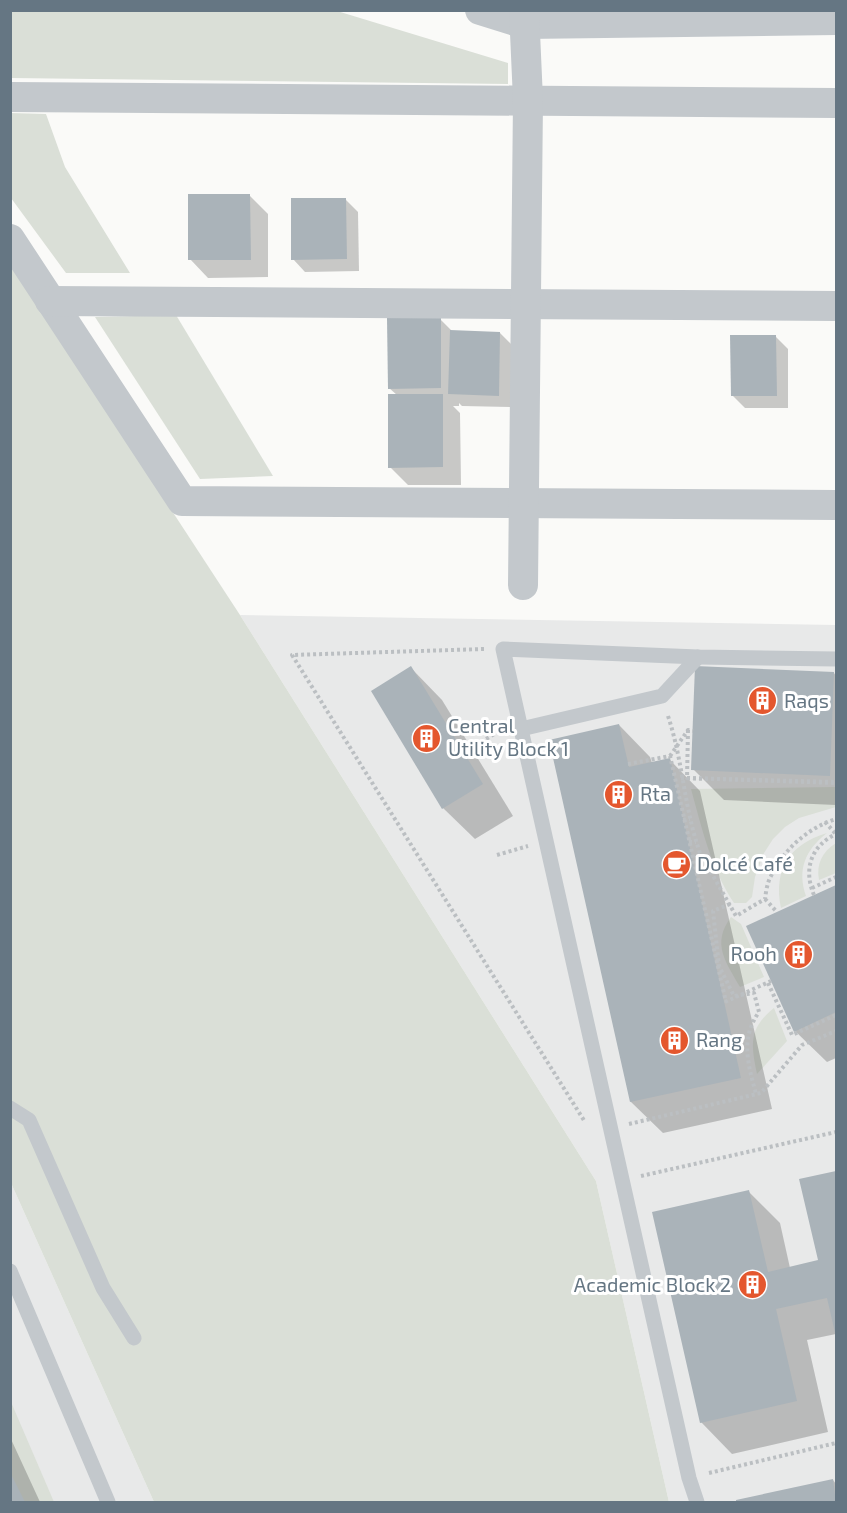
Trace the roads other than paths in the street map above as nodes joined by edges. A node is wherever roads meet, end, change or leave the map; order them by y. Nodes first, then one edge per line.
1 (480, 10) edge
2 (524, 17) edge
3 (837, 20) edge
4 (10, 98) edge
5 (528, 100) junction
6 (837, 103) edge
7 (10, 239) edge
8 (50, 301) junction
9 (525, 303) junction
10 (837, 306) edge
11 (524, 503) junction
12 (837, 505) edge
13 (524, 585) dead end
14 (698, 657) junction
15 (837, 659) edge
16 (521, 729) junction
17 (10, 1108) edge
18 (10, 1270) edge
19 (134, 1338) dead end
20 (108, 1503) edge
21 (697, 1503) edge

1 - 2 street
2 - 3 street
2 - 5 street
4 - 5 street
5 - 6 street
5 - 9 street
7 - 8 street
8 - 9 street
8 - 11 street
9 - 10 street
9 - 11 street
11 - 12 street
11 - 13 street
14 - 15 lane
14 - 16 lane
14 - 16 lane
16 - 21 lane
17 - 19 lane
18 - 20 lane

